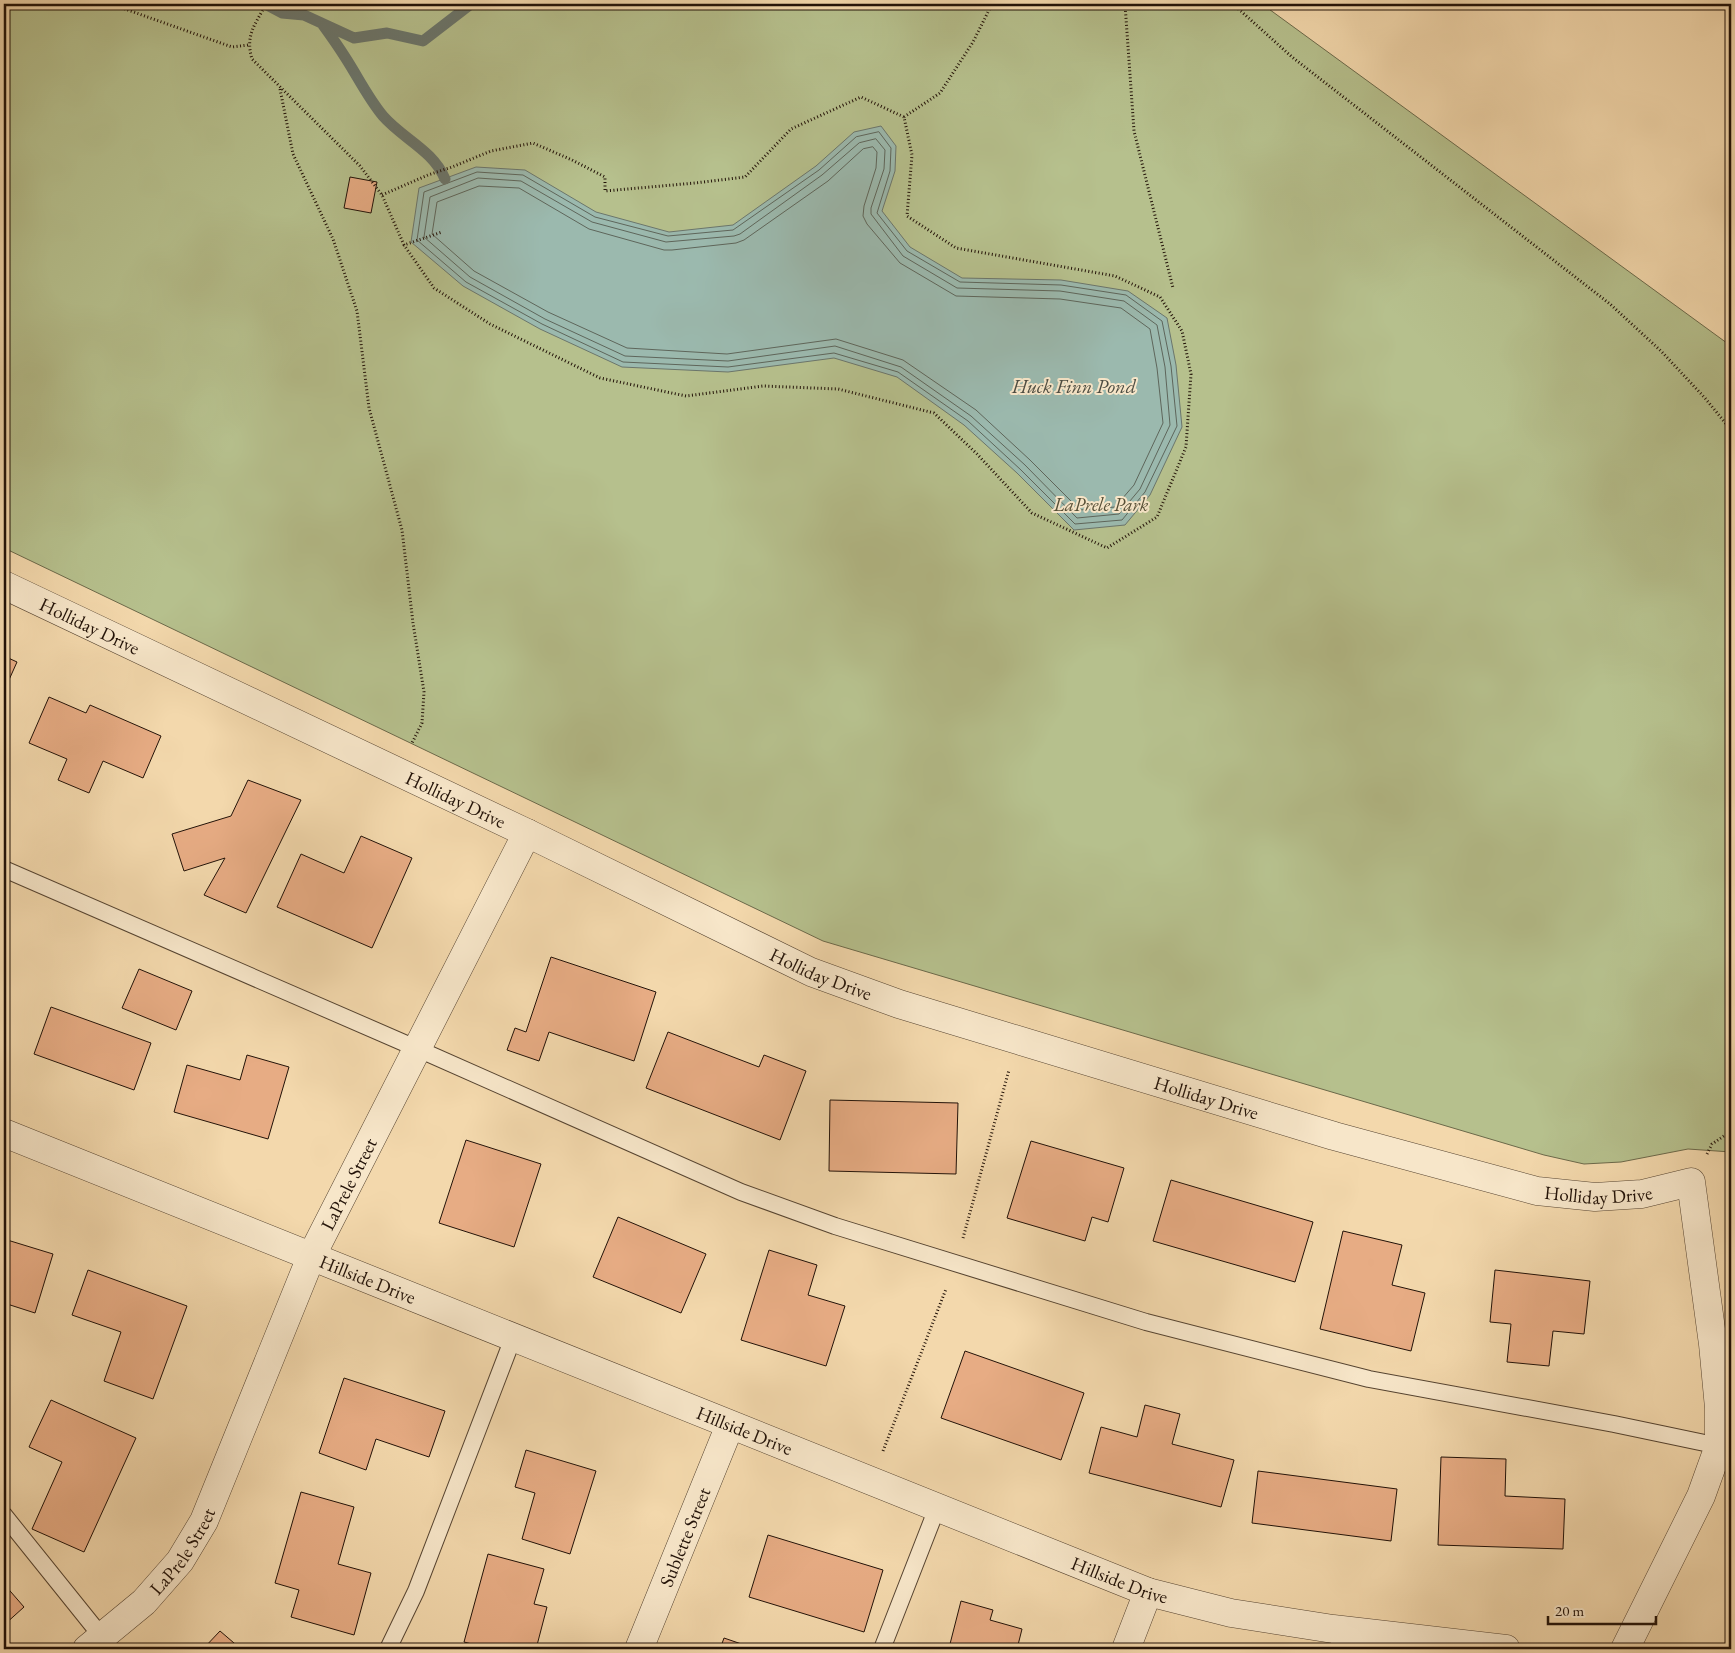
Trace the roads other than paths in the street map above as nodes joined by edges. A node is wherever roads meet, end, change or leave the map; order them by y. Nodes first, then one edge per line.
1 (4, 585) edge
2 (527, 833) junction
3 (4, 869) edge
4 (418, 1049) junction
5 (4, 1133) edge
6 (311, 1257) junction
7 (513, 1338) junction
8 (730, 1425) junction
9 (1719, 1446) junction
10 (937, 1508) junction
11 (4, 1515) edge
12 (1148, 1592) junction
13 (1363, 1641) edge
14 (95, 1643) edge
15 (388, 1649) edge
16 (639, 1649) edge
17 (882, 1649) edge
18 (1126, 1649) edge
19 (1506, 1649) edge
20 (1625, 1649) edge

1 - 2 street, Holliday Drive
2 - 4 street, LaPrele Street
2 - 9 street, Holliday Drive
3 - 4 lane
4 - 6 street, LaPrele Street
4 - 9 lane
5 - 6 street, Hillside Drive
6 - 7 street, Hillside Drive
6 - 14 street, LaPrele Street
7 - 8 street, Hillside Drive
7 - 15 lane
8 - 10 street, Hillside Drive
8 - 16 street, Sublette Street
9 - 20 street
10 - 12 street, Hillside Drive
10 - 17 lane
11 - 14 lane
12 - 13 street, Hillside Drive
12 - 18 street
13 - 19 street, Hillside Drive

